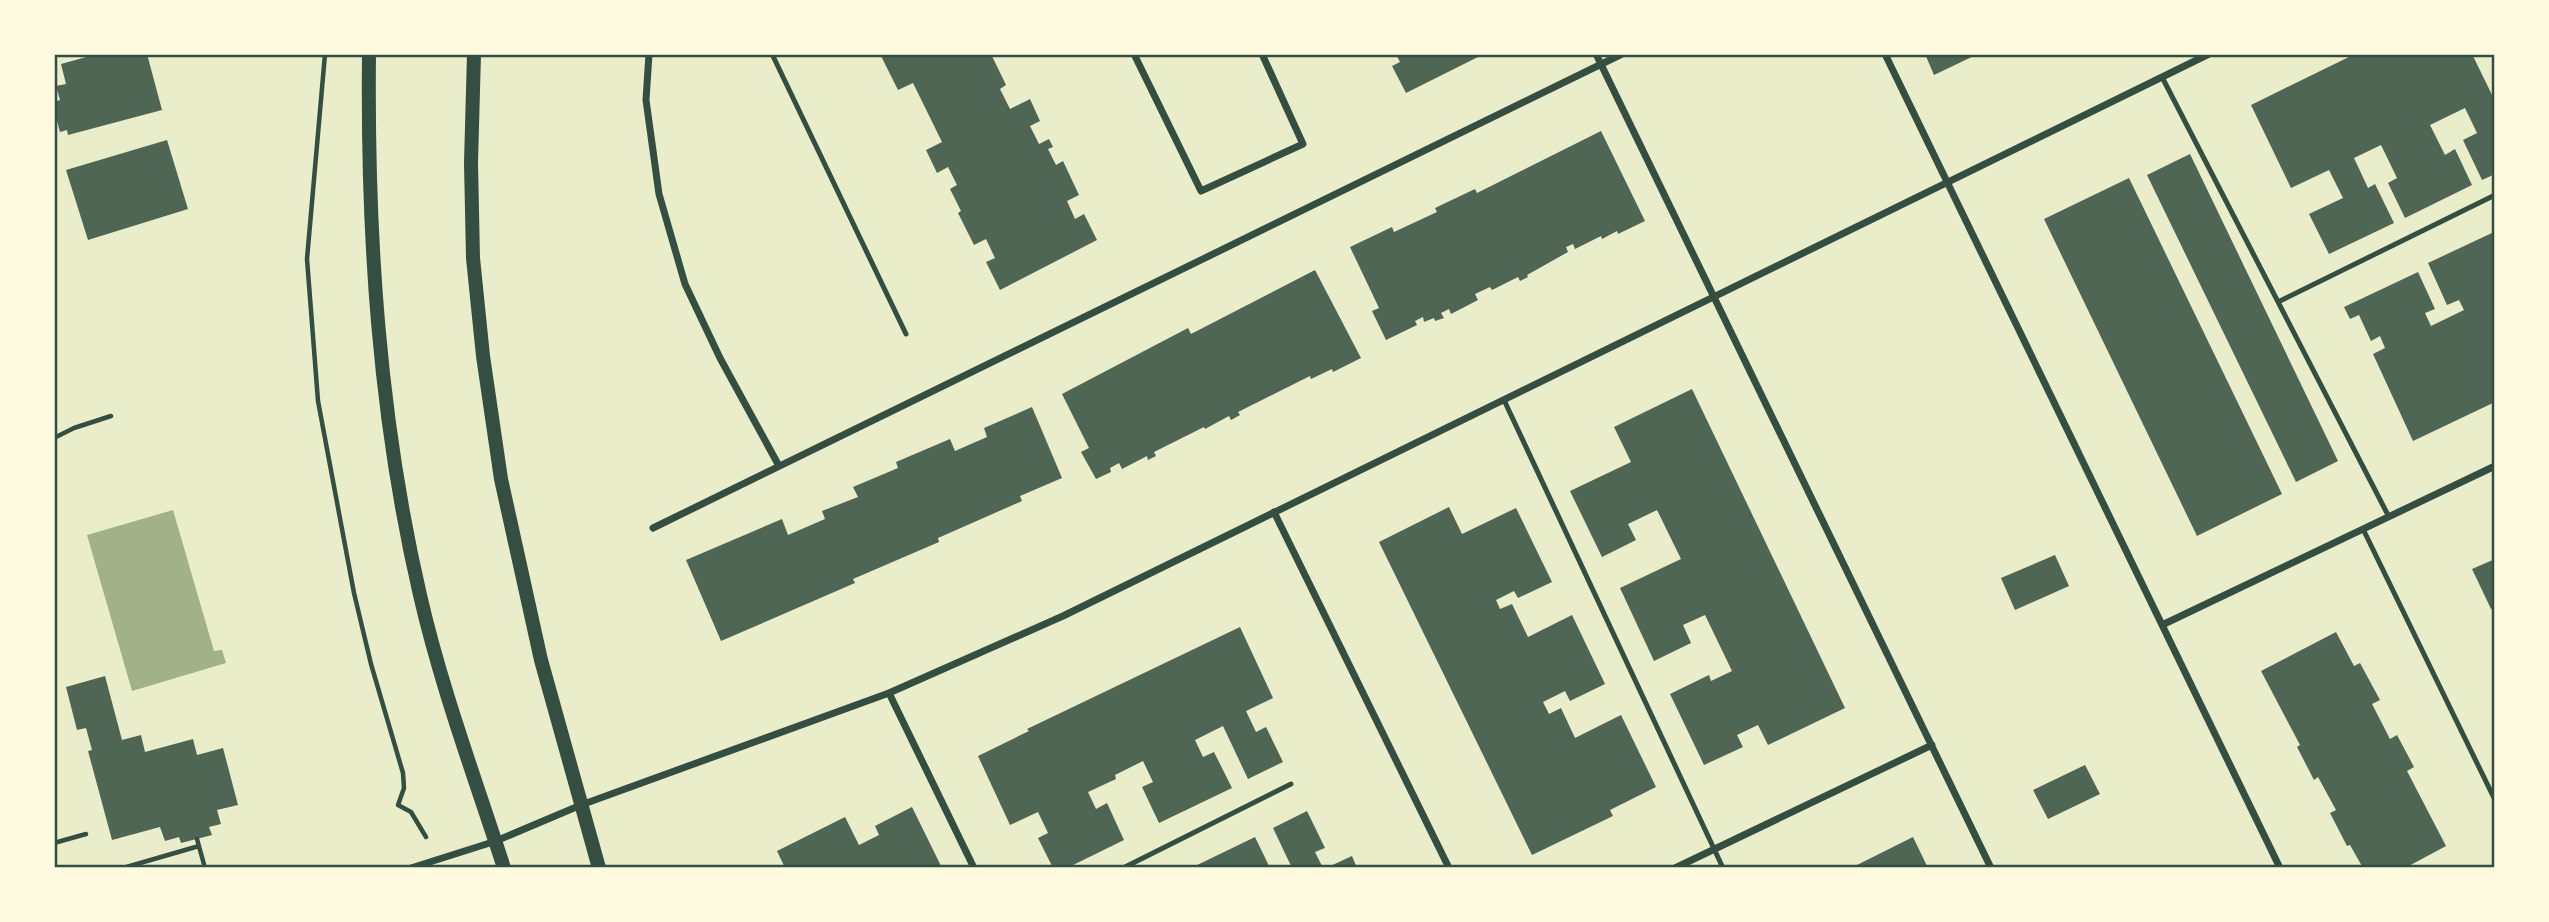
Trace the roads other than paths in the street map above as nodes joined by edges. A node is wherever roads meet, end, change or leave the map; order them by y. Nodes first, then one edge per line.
1 (369, 54) edge
2 (474, 54) edge
3 (649, 54) edge
4 (772, 54) edge
5 (1134, 54) edge
6 (1262, 54) edge
7 (1596, 54) edge
8 (1622, 54) edge
9 (1885, 54) edge
10 (2209, 54) edge
11 (1601, 65) junction
12 (2162, 78) junction
13 (1947, 183) junction
14 (2495, 195) edge
15 (1715, 296) junction
16 (2278, 302) junction
17 (906, 334) dead end
18 (1504, 400) junction
19 (779, 466) junction
20 (2495, 466) edge
21 (1274, 512) junction
22 (2389, 517) junction
23 (653, 528) dead end
24 (2362, 530) junction
25 (2162, 625) junction
26 (889, 692) junction
27 (1932, 745) junction
28 (1290, 785) dead end
29 (2495, 800) edge
30 (581, 804) junction
31 (496, 841) junction
32 (1714, 849) junction
33 (411, 868) edge
34 (504, 868) edge
35 (599, 868) edge
36 (974, 868) edge
37 (1123, 868) edge
38 (1449, 868) edge
39 (1675, 868) edge
40 (1723, 868) edge
41 (1992, 868) edge
42 (2280, 868) edge

1 - 31 main road
2 - 30 main road
3 - 19 street
4 - 17 lane
5 - 6 street
7 - 11 street
8 - 11 street
9 - 13 street
10 - 12 street
11 - 15 street
11 - 19 street
12 - 13 street
12 - 16 lane
13 - 15 street
13 - 25 street
14 - 16 lane
15 - 18 street
15 - 27 street
16 - 22 lane
18 - 21 street
18 - 32 lane
19 - 23 street
20 - 22 street
21 - 26 street
21 - 38 street
22 - 24 street
24 - 25 street
24 - 29 lane
25 - 42 street
26 - 30 street
26 - 36 street
27 - 32 street
27 - 41 street
28 - 37 lane
30 - 31 street
30 - 35 main road
31 - 33 street
31 - 34 main road
32 - 39 street
32 - 40 lane

